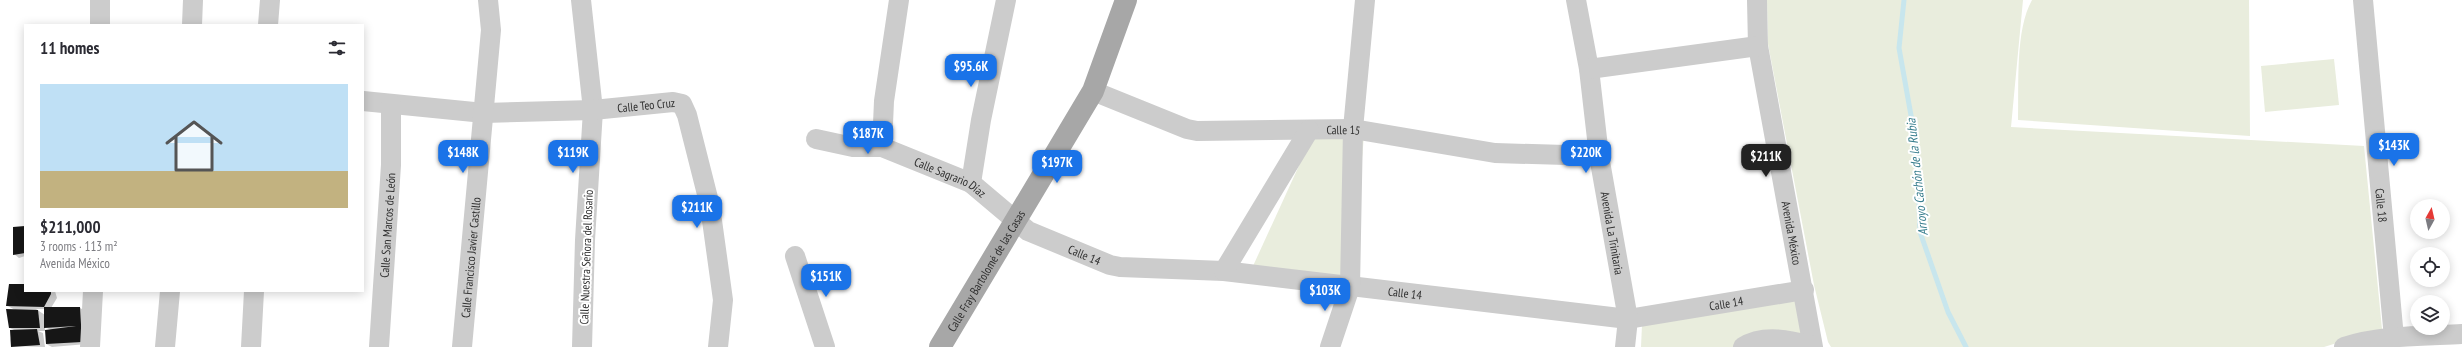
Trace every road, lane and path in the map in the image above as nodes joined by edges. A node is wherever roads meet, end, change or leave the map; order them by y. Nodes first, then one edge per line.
1 (100, 0) edge
2 (193, 0) edge
3 (270, 0) edge
4 (484, 0) edge
5 (488, 0) edge
6 (581, 0) edge
7 (899, 0) edge
8 (1006, 0) edge
9 (1126, 0) edge
10 (1365, 0) edge
11 (1576, 0) edge
12 (1757, 0) edge
13 (2362, 0) edge
14 (100, 24) edge
15 (192, 24) edge
16 (268, 24) edge
17 (1758, 46) junction
18 (1589, 69) junction
19 (1093, 91) junction
20 (364, 101) edge
21 (392, 104) junction
22 (593, 110) junction
23 (484, 113) junction
24 (1353, 129) junction
25 (1309, 130) junction
26 (816, 139) dead end
27 (882, 147) junction
28 (1599, 156) junction
29 (971, 183) junction
30 (1016, 219) junction
31 (795, 256) dead end
32 (1224, 271) junction
33 (1350, 287) junction
34 (1804, 290) junction
35 (92, 292) edge
36 (170, 292) edge
37 (254, 292) edge
38 (1628, 319) junction
39 (2462, 334) edge
40 (2394, 338) junction
41 (1812, 346) edge
42 (90, 347) edge
43 (164, 347) edge
44 (251, 347) edge
45 (379, 347) edge
46 (462, 347) edge
47 (582, 347) edge
48 (718, 347) edge
49 (825, 347) edge
50 (940, 347) edge
51 (1330, 347) edge
52 (1625, 347) edge
53 (1743, 347) edge
54 (2344, 347) edge

1 - 14 street
2 - 15 street
3 - 16 street
4 - 5 street
5 - 23 street, Calle Francisco Javier Castillo
6 - 22 street, Calle Nuestra Señora del Rosario
7 - 27 street
8 - 29 street
9 - 19 main road, Calle Fray Bartolomé de las Casas
10 - 24 street
11 - 18 street, Avenida La Trinitaria
12 - 17 street, Avenida México
13 - 40 street, Calle 18
17 - 18 street
17 - 34 street, Avenida México
18 - 28 street, Avenida La Trinitaria
19 - 25 street, Calle 15
19 - 30 main road, Calle Fray Bartolomé de las Casas
20 - 21 street, Calle Teo Cruz
21 - 23 street, Calle Teo Cruz
21 - 45 street, Calle San Marcos de León
22 - 23 street, Calle Teo Cruz
22 - 47 street, Calle Nuestra Señora del Rosario
22 - 48 street, Calle Teo Cruz
23 - 46 street, Calle Francisco Javier Castillo
24 - 25 street, Calle 15
24 - 28 street, Calle 15
24 - 33 street
25 - 32 street
26 - 27 street
27 - 29 street, Calle Sagrario Díaz
28 - 38 street, Avenida La Trinitaria
29 - 30 street, Calle Sagrario Díaz
30 - 32 street, Calle 14
30 - 50 main road, Calle Fray Bartolomé de las Casas
31 - 49 street
32 - 33 street, Calle 14
33 - 38 street, Calle 14
33 - 51 street
34 - 38 street, Calle 14
34 - 41 street, Avenida México
35 - 42 street
36 - 43 street
37 - 44 street
38 - 52 street, Avenida La Trinitaria
39 - 40 street
40 - 54 street
41 - 53 street

